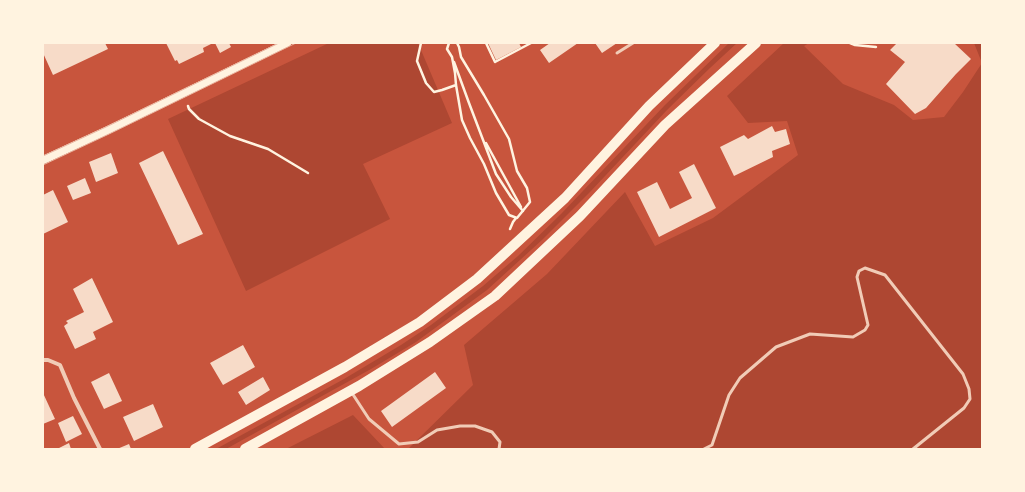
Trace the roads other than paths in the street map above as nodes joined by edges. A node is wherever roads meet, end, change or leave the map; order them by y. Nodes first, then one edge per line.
1 (287, 43) edge
2 (633, 43) edge
3 (715, 43) edge
4 (756, 43) edge
5 (617, 54) dead end
6 (43, 160) edge
7 (43, 360) edge
8 (350, 391) junction
9 (100, 449) edge
10 (195, 449) edge
11 (245, 449) edge
12 (499, 449) edge
13 (704, 449) edge
14 (913, 449) edge

1 - 6 main road
2 - 5 lane
3 - 10 main road
4 - 8 main road
7 - 9 street
8 - 11 main road
8 - 12 lane
13 - 14 lane

